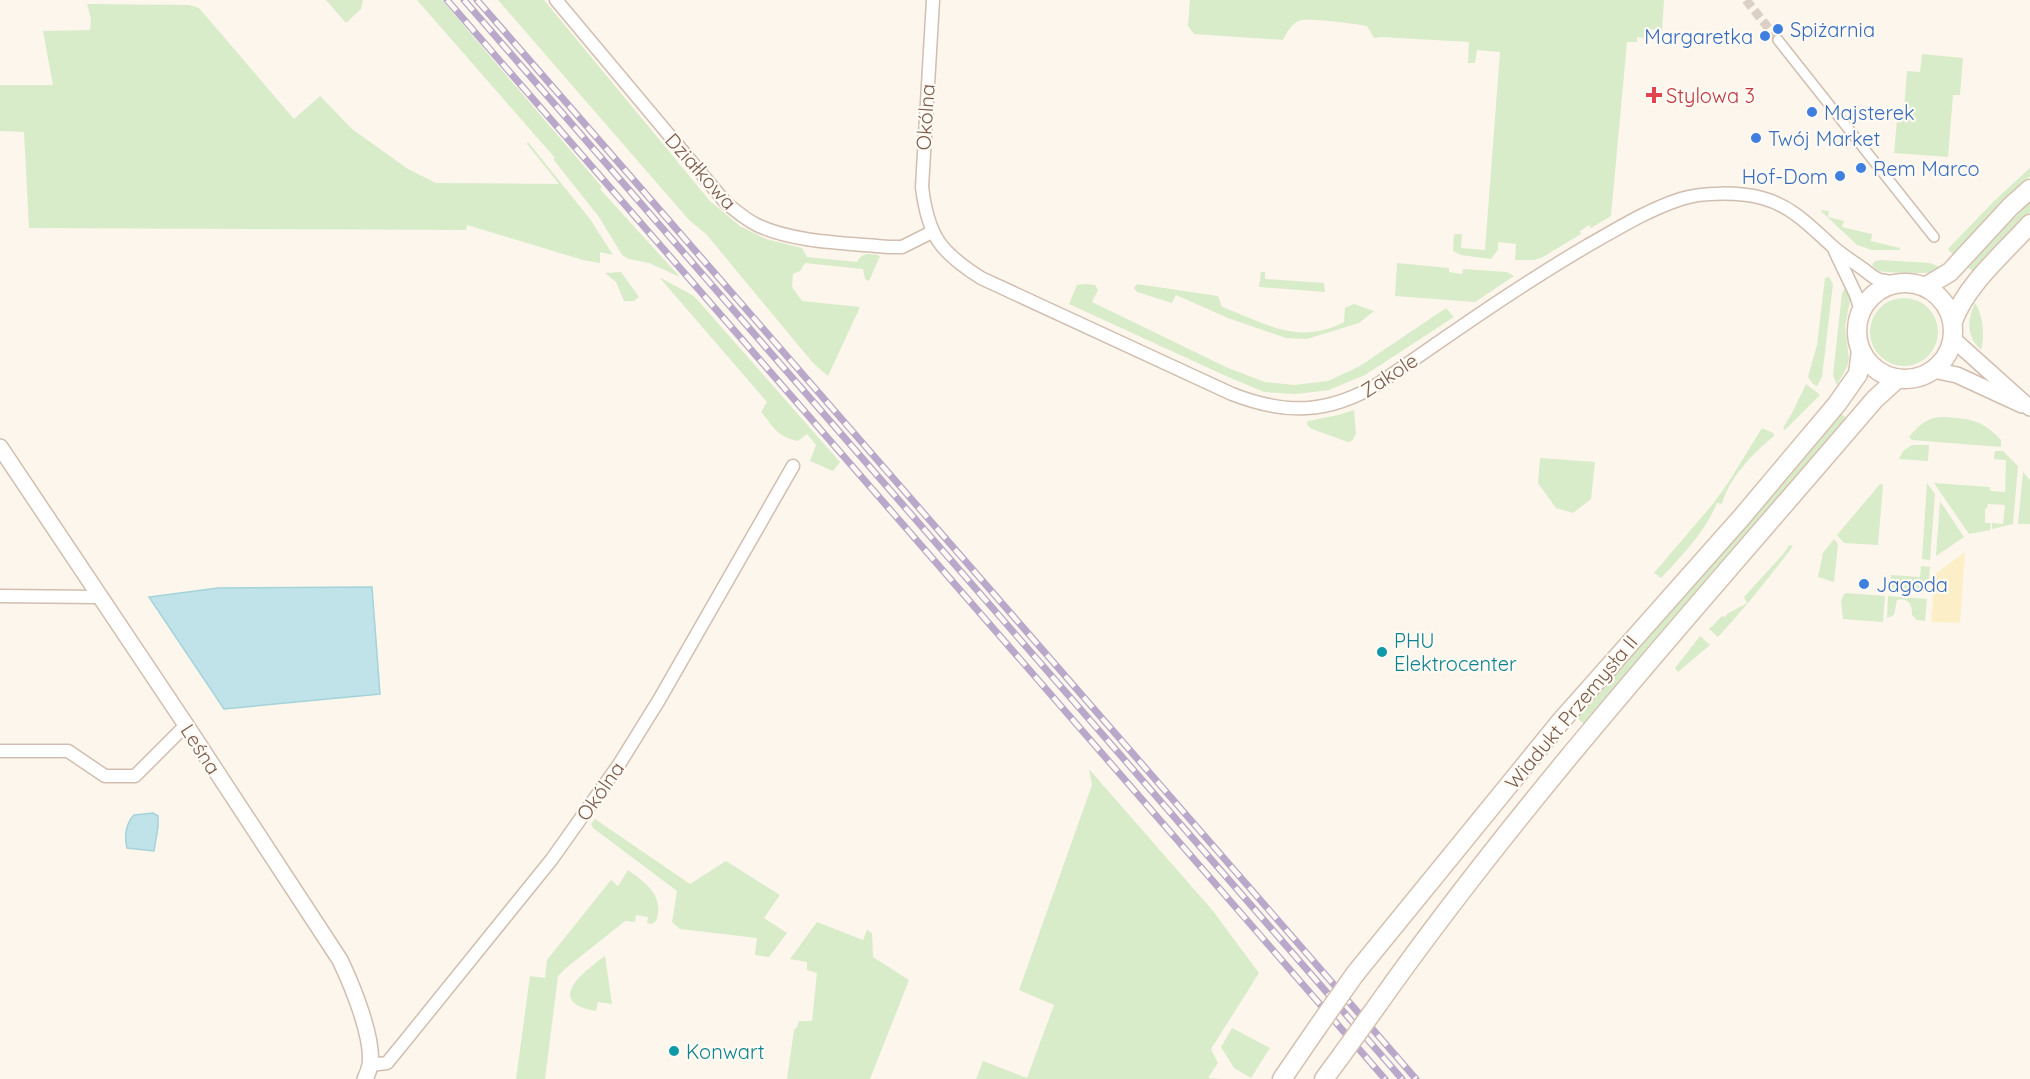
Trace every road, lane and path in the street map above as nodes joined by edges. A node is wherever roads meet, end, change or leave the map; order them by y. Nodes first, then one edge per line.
1 (556, 0) edge
2 (933, 0) edge
3 (1778, 40) tunnel mouth
4 (2030, 189) edge
5 (2030, 224) edge
6 (932, 232) junction
7 (1934, 237) dead end
8 (1833, 247) junction
9 (1897, 283) junction
10 (1925, 287) junction
11 (1861, 311) junction
12 (1953, 330) junction
13 (1861, 351) junction
14 (1934, 370) junction
15 (1897, 379) junction
16 (2030, 408) edge
17 (0, 447) edge
18 (793, 466) dead end
19 (0, 596) edge
20 (99, 597) junction
21 (186, 724) junction
22 (0, 752) edge
23 (368, 1072) edge
24 (1282, 1079) edge
25 (1324, 1079) edge

1 - 6 street, Działkowa
2 - 6 street, Okólna
3 - 7 street
4 - 10 main road
5 - 12 main road
6 - 8 street, Zakole
8 - 9 street, Zakole
8 - 11 street, Zakole
9 - 10 main road
9 - 11 main road
10 - 12 main road
11 - 13 main road
12 - 14 main road
12 - 16 street
13 - 15 main road
13 - 24 main road, Wiadukt Przemysła II, bridge
14 - 15 main road
14 - 16 street
15 - 25 main road, Wiadukt Przemysła II, bridge
17 - 20 street, Leśna
18 - 23 street, Okólna
19 - 20 street
20 - 21 street, Leśna
21 - 22 street
21 - 23 street, Leśna

